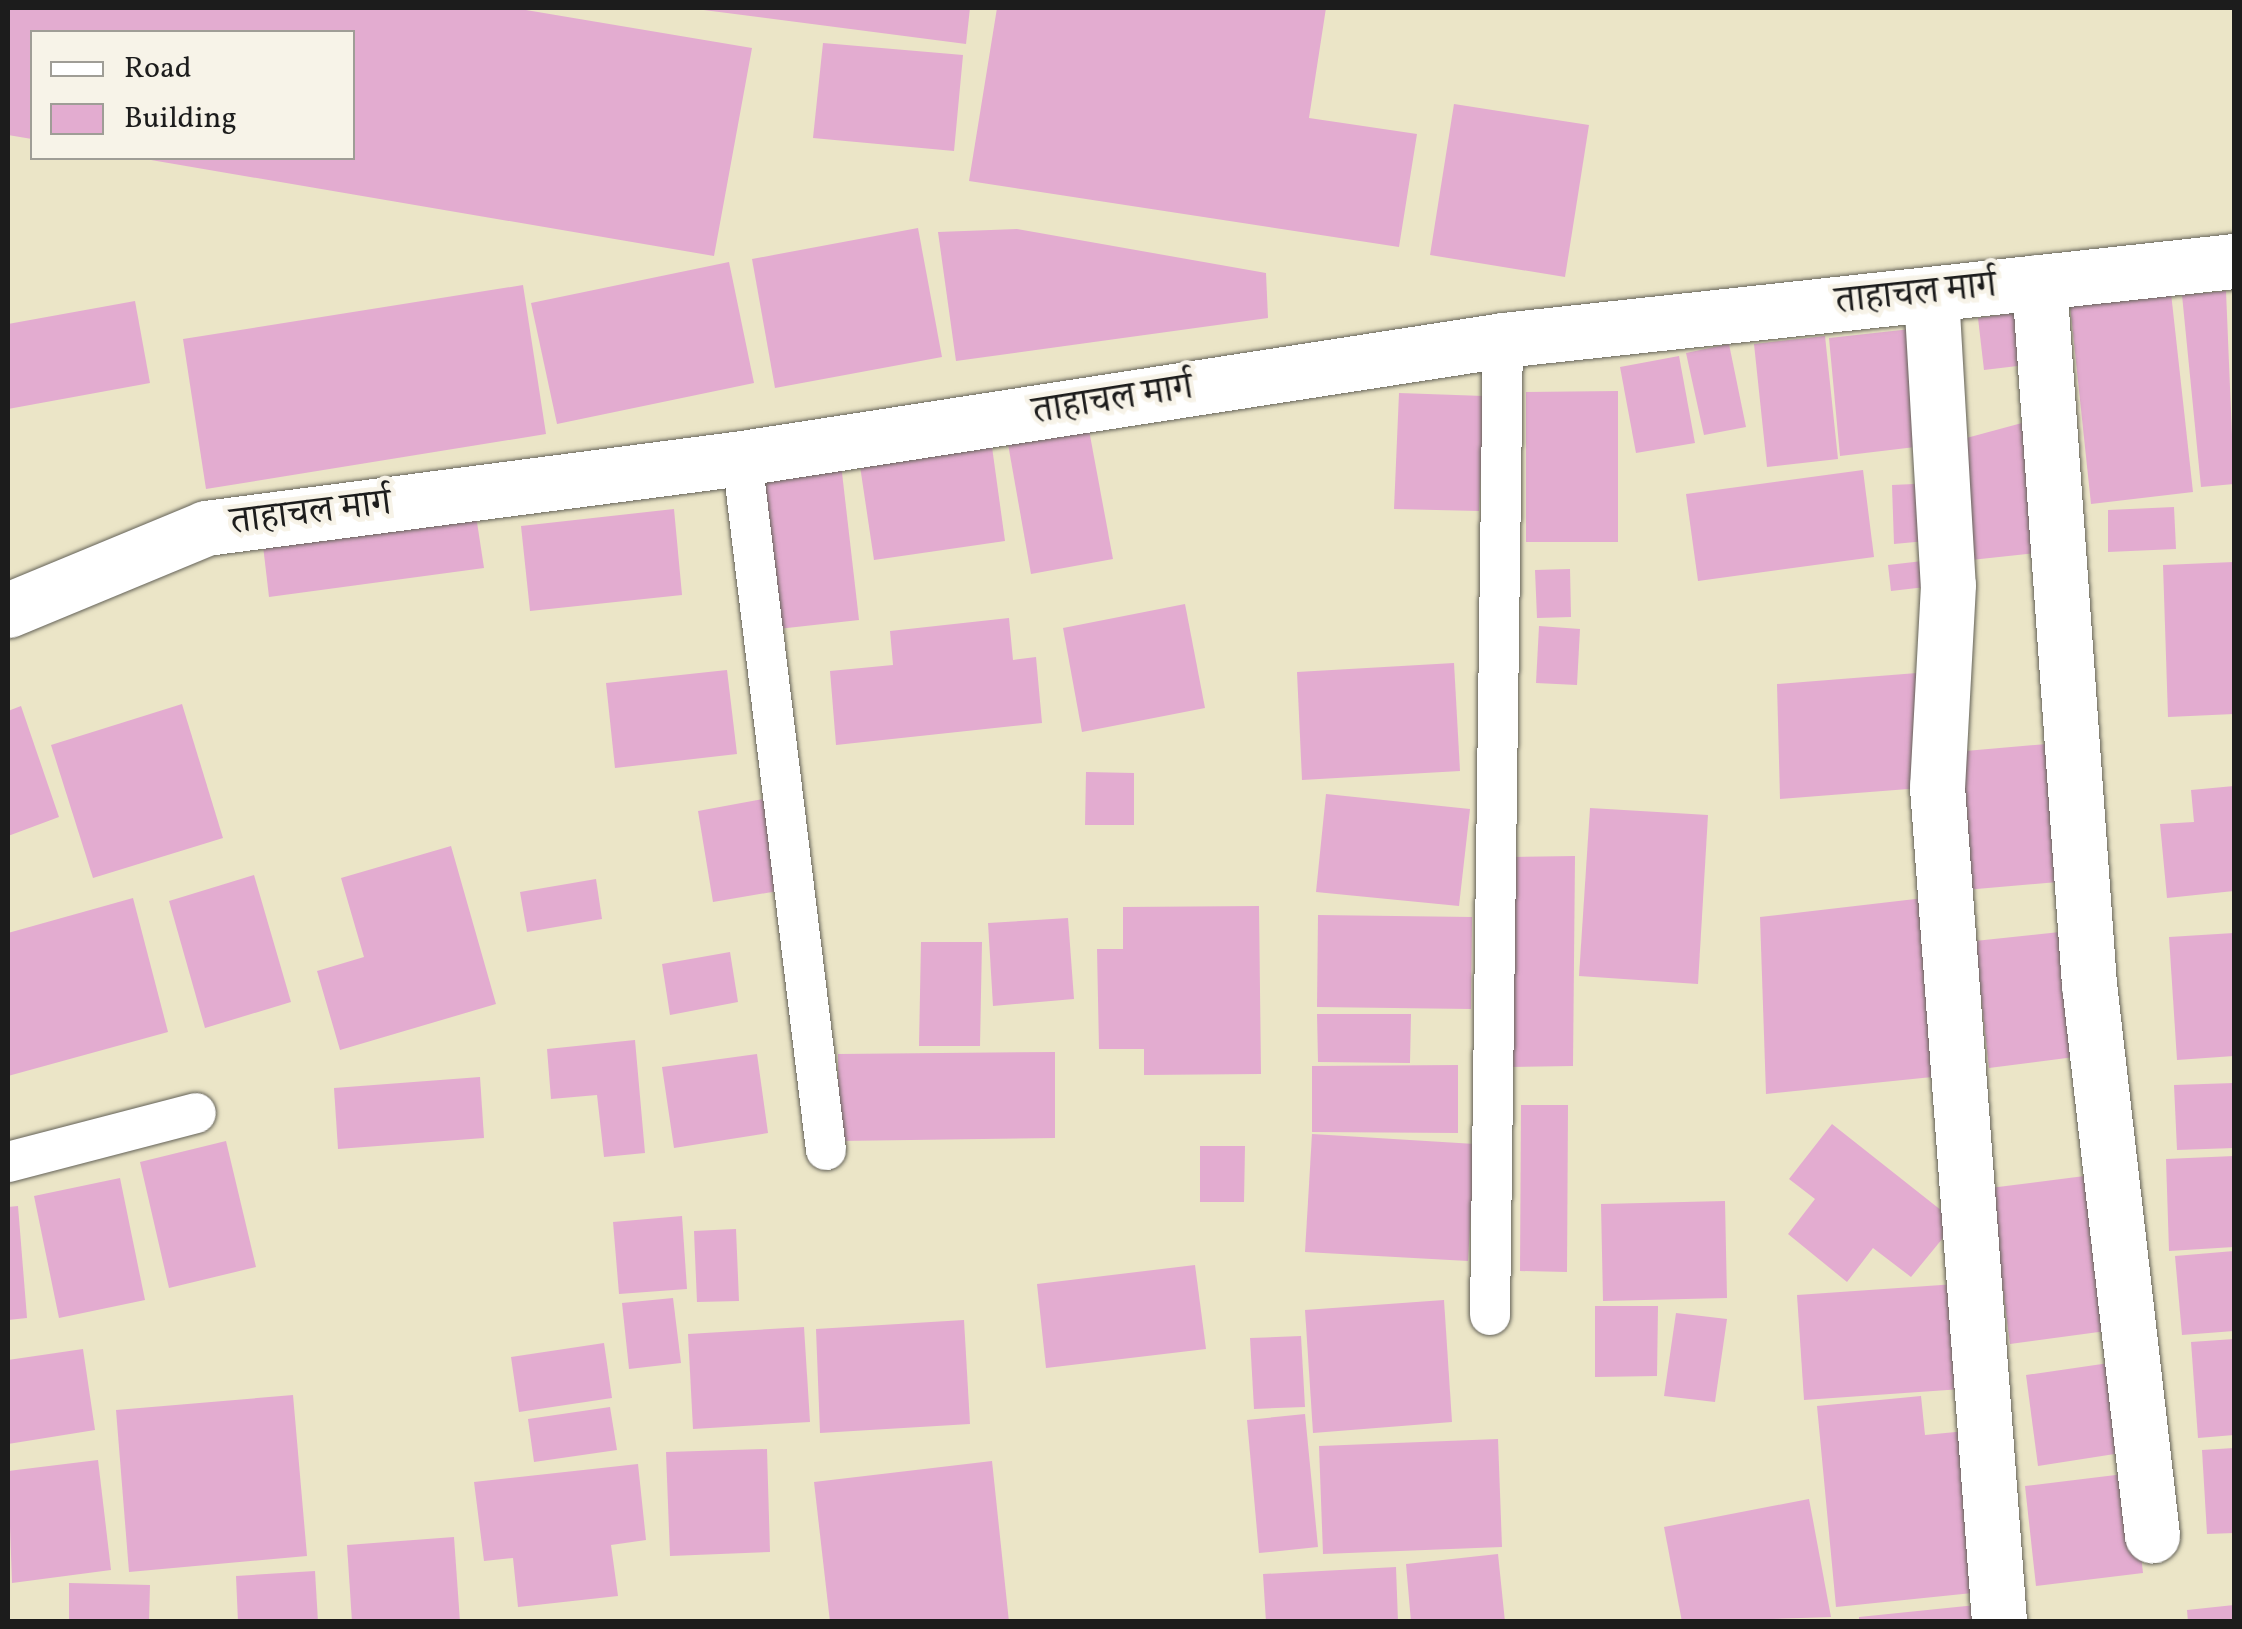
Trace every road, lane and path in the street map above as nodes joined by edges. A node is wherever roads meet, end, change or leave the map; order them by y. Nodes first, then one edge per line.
1 (2234, 261) edge
2 (2038, 282) junction
3 (1931, 294) junction
4 (1502, 340) junction
5 (742, 458) junction
6 (8, 610) edge
7 (196, 1113) dead end
8 (826, 1150) dead end
9 (8, 1162) edge
10 (1490, 1315) dead end
11 (2152, 1536) dead end
12 (1999, 1622) edge

1 - 2 street, ताहाचल मार्ग
2 - 3 street, ताहाचल मार्ग
2 - 11 street
3 - 4 street, ताहाचल मार्ग
3 - 12 street
4 - 5 street, ताहाचल मार्ग
4 - 10 lane
5 - 6 street, ताहाचल मार्ग
5 - 8 lane
7 - 9 lane

